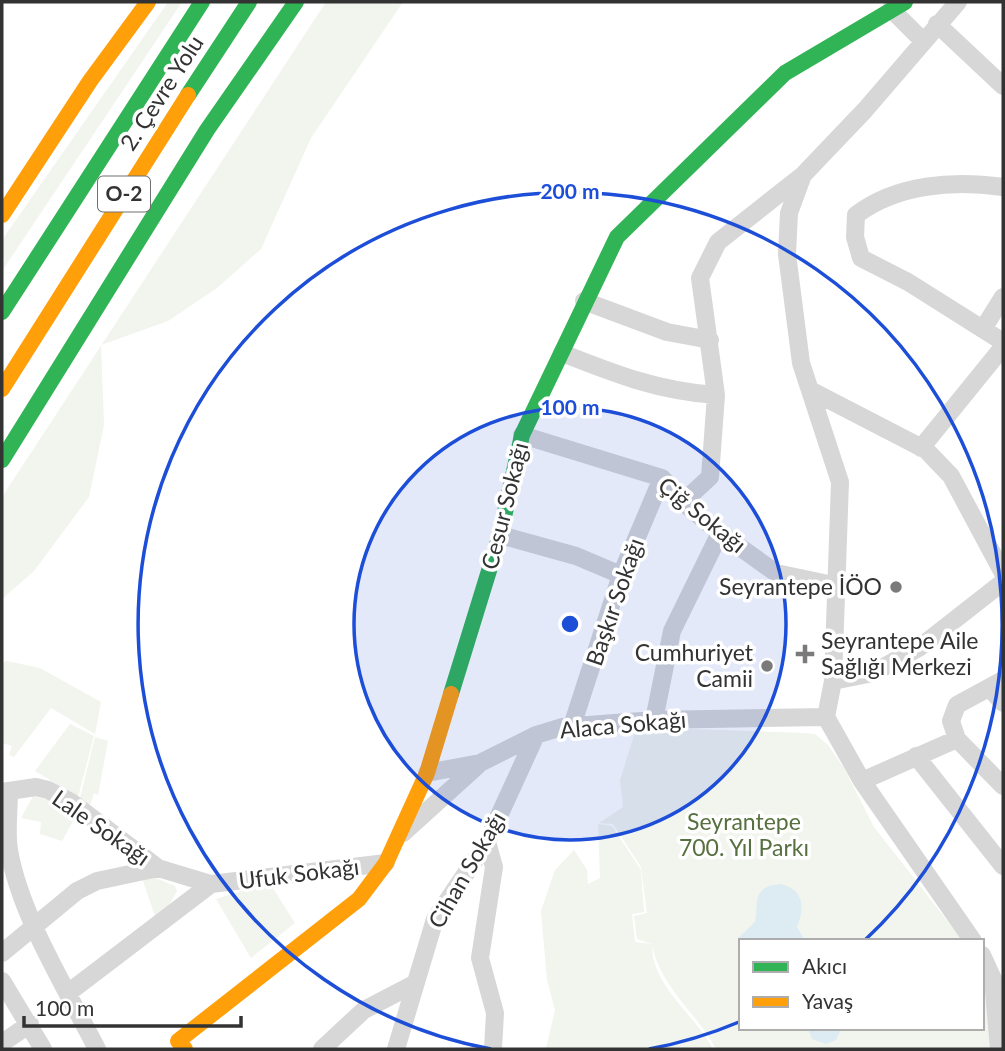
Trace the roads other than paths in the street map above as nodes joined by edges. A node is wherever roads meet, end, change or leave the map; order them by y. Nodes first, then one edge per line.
1 (148, 2) edge
2 (202, 2) edge
3 (249, 2) edge
4 (296, 2) edge
5 (958, 2) edge
6 (898, 5) edge
7 (937, 24) junction
8 (923, 41) junction
9 (1002, 83) edge
10 (803, 175) junction
11 (1003, 187) edge
12 (2, 215) edge
13 (1003, 297) edge
14 (584, 301) junction
15 (2, 312) edge
16 (983, 329) junction
17 (710, 340) junction
18 (1003, 345) edge
19 (562, 353) junction
20 (2, 389) edge
21 (810, 390) junction
22 (716, 395) junction
23 (522, 435) junction
24 (921, 447) junction
25 (2, 460) edge
26 (662, 478) junction
27 (684, 502) junction
28 (720, 533) junction
29 (500, 535) junction
30 (1003, 573) edge
31 (621, 575) junction
32 (1003, 582) edge
33 (838, 586) junction
34 (833, 681) junction
35 (997, 685) edge
36 (1003, 703) edge
37 (826, 717) junction
38 (654, 720) junction
39 (572, 726) junction
40 (536, 735) junction
41 (957, 739) junction
42 (916, 756) junction
43 (480, 764) junction
44 (427, 773) junction
45 (862, 781) junction
46 (1003, 786) edge
47 (5, 791) edge
48 (398, 838) junction
49 (487, 842) junction
50 (386, 863) junction
51 (1003, 866) edge
52 (158, 868) junction
53 (211, 884) junction
54 (35, 929) junction
55 (971, 939) edge
56 (2, 953) edge
57 (984, 959) edge
58 (2, 981) edge
59 (414, 984) junction
60 (68, 993) junction
61 (30, 1024) junction
62 (2, 1043) edge
63 (176, 1047) edge
64 (43, 1049) edge
65 (97, 1049) edge
66 (322, 1049) edge
67 (396, 1049) edge
68 (493, 1049) edge
69 (999, 1049) edge

1 - 12 main road
2 - 15 main road, 2. Çevre Yolu / O-2
3 - 20 main road, 2. Çevre Yolu / O-2
4 - 25 main road
5 - 7 street
6 - 8 street
6 - 14 main road, Cesur Sokağı
7 - 8 street
7 - 9 street
8 - 10 street
10 - 17 street
10 - 21 street
11 - 16 street
13 - 16 street
14 - 17 street
14 - 19 main road, Cesur Sokağı
16 - 18 street
17 - 22 street
18 - 24 street
19 - 22 street
19 - 23 main road, Cesur Sokağı
21 - 24 street
21 - 33 street
22 - 27 street
23 - 26 street, Çiğ Sokağı
23 - 29 main road, Cesur Sokağı
24 - 30 street
26 - 27 street, Çiğ Sokağı
26 - 31 street, Başkır Sokağı
27 - 28 street, Çiğ Sokağı
28 - 33 street, Çiğ Sokağı
28 - 38 street
29 - 31 street
29 - 44 main road, Cesur Sokağı
31 - 39 street, Başkır Sokağı
32 - 34 street
33 - 34 street
34 - 37 street
35 - 36 street
35 - 41 street
37 - 38 street, Alaca Sokağı
37 - 45 street
38 - 39 street, Alaca Sokağı
39 - 40 street, Alaca Sokağı
40 - 43 street, Alaca Sokağı
40 - 49 street, Cihan Sokağı
41 - 42 street
41 - 46 street
42 - 45 street
42 - 51 street
43 - 44 street, Alaca Sokağı
43 - 48 street
44 - 48 main road, Cesur Sokağı
45 - 55 street
47 - 52 street, Lale Sokağı
47 - 54 street
48 - 50 main road, Cesur Sokağı
49 - 59 street, Cihan Sokağı
49 - 68 street
50 - 53 street, Ufuk Sokağı
50 - 63 main road, Cesur Sokağı
52 - 53 street, Ufuk Sokağı
52 - 54 street
53 - 60 street, Ufuk Sokağı
54 - 56 street
54 - 60 street
57 - 69 street
58 - 61 street
59 - 66 street
59 - 67 street, Cihan Sokağı
60 - 65 street
61 - 62 street
61 - 64 street

